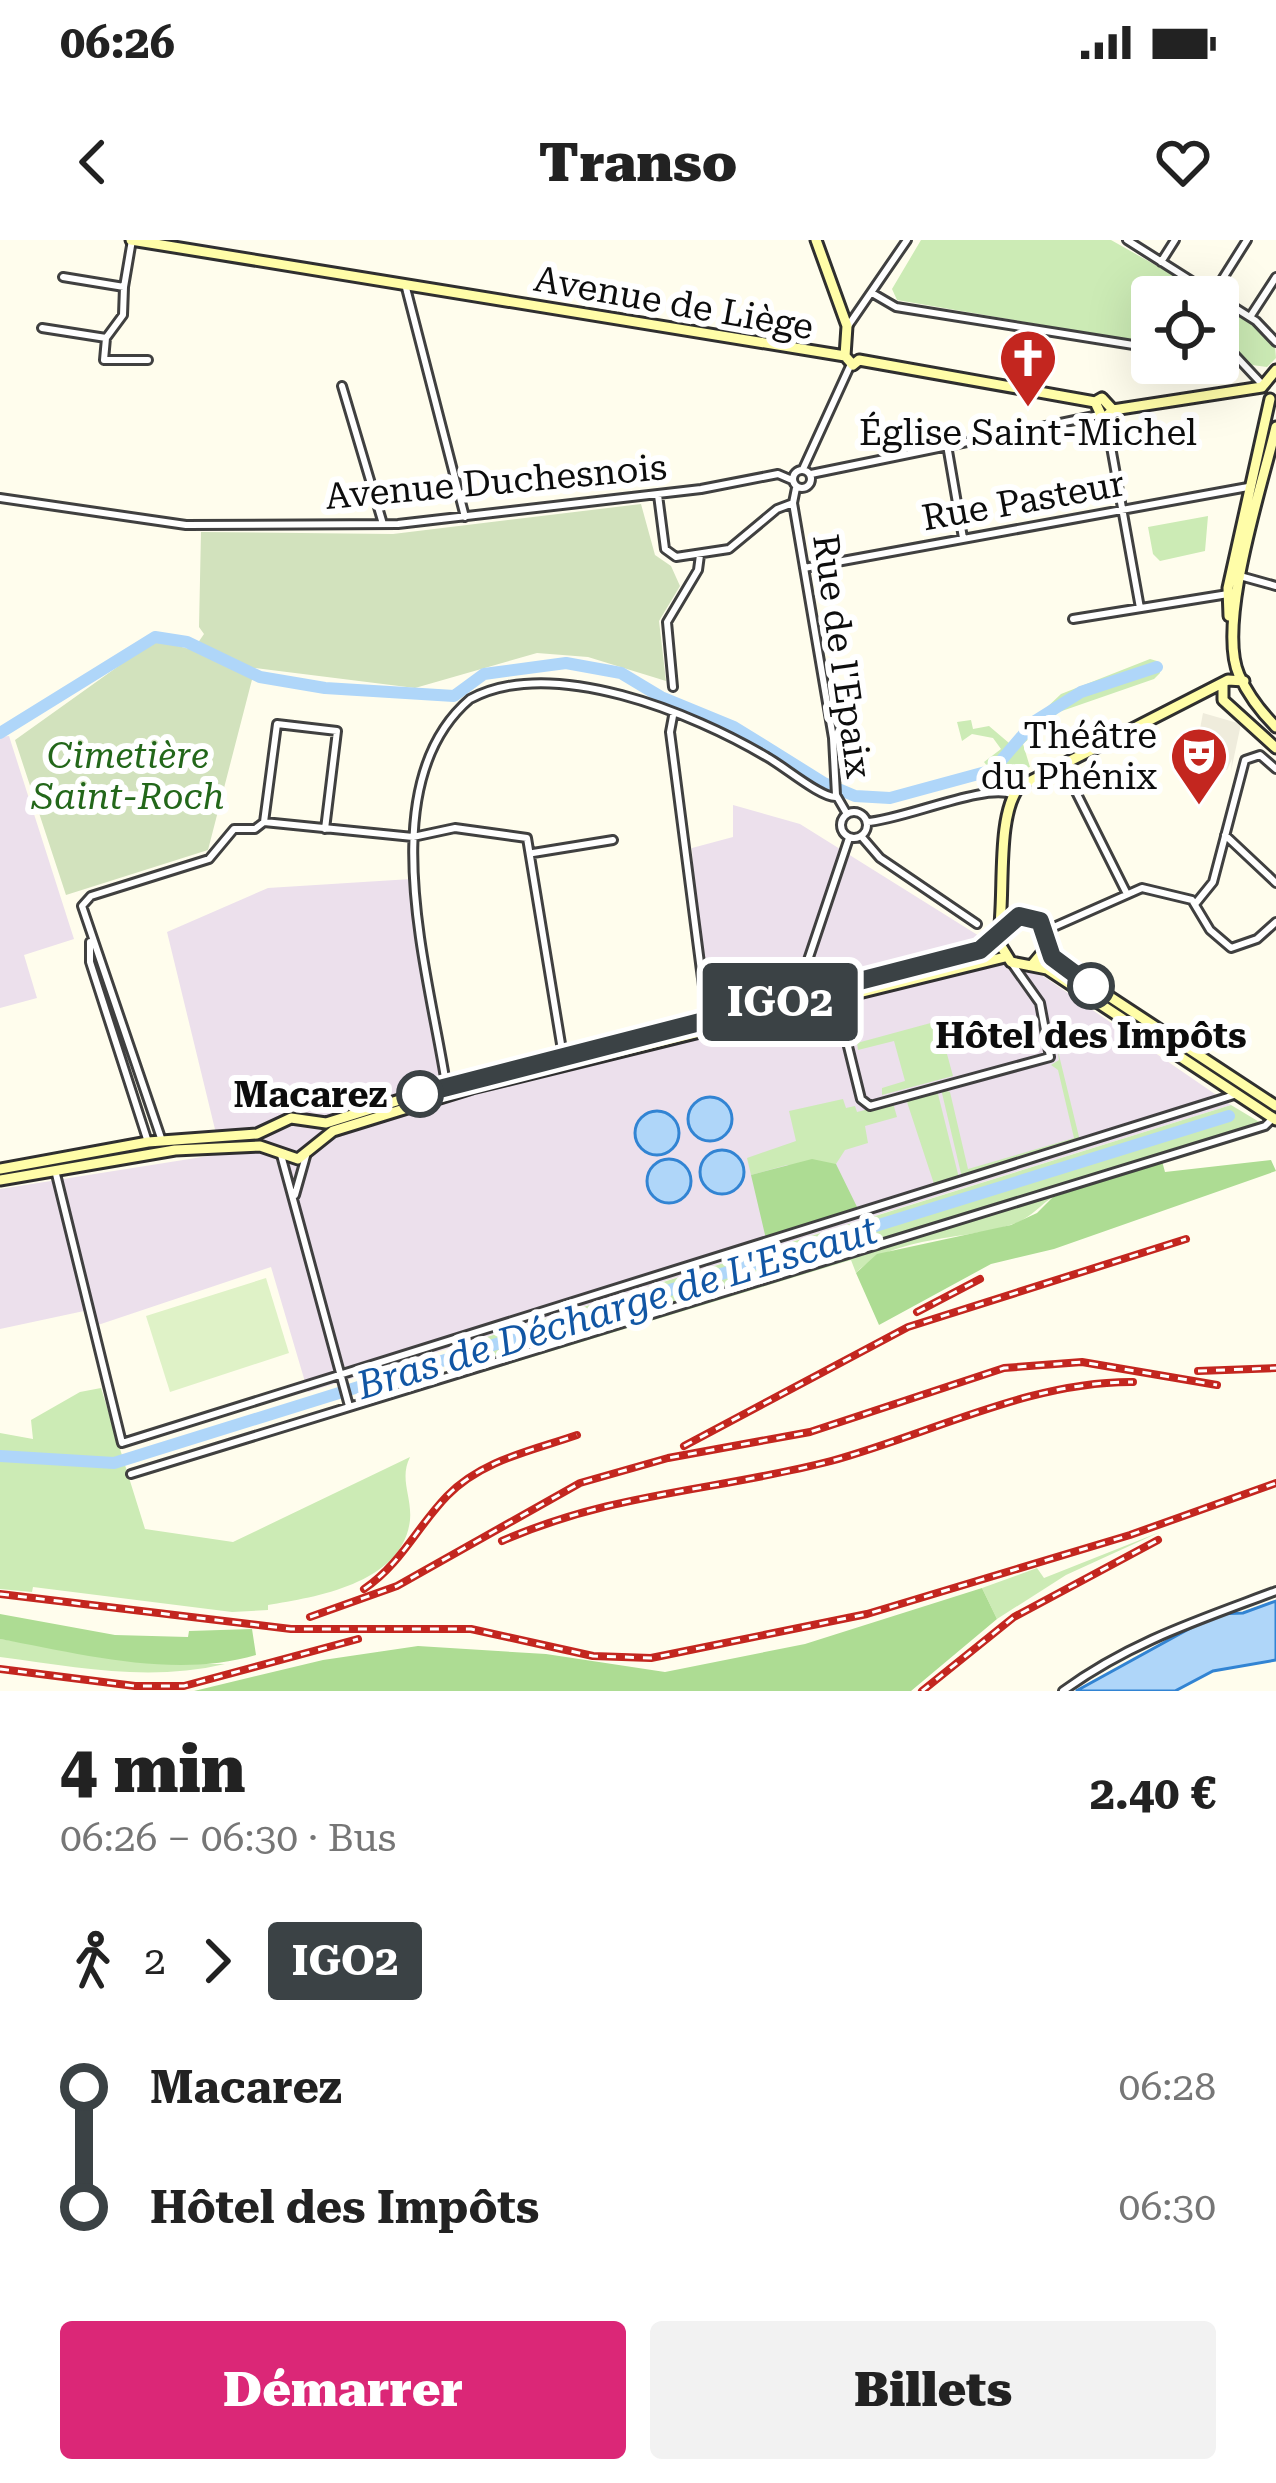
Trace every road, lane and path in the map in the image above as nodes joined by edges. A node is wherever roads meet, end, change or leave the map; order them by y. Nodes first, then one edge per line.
1 (131, 240) edge
2 (165, 240) edge
3 (816, 240) edge
4 (907, 240) edge
5 (1127, 240) edge
6 (1174, 240) edge
7 (1247, 240) edge
8 (194, 246) edge
9 (1161, 262) junction
10 (1184, 276) edge
11 (1227, 276) edge
12 (63, 277) dead end
13 (1276, 277) edge
14 (405, 284) junction
15 (124, 287) junction
16 (872, 293) junction
17 (1239, 310) edge
18 (1250, 317) junction
19 (848, 326) junction
20 (42, 328) dead end
21 (106, 338) junction
22 (1276, 342) edge
23 (1131, 345) edge
24 (1239, 356) edge
25 (851, 357) junction
26 (148, 360) dead end
27 (1276, 370) edge
28 (1262, 385) junction
29 (342, 386) dead end
30 (1273, 402) edge
31 (1106, 415) junction
32 (1276, 428) edge
33 (947, 445) junction
34 (807, 471) junction
35 (794, 484) junction
36 (1252, 488) junction
37 (658, 494) junction
38 (0, 498) edge
39 (793, 503) junction
40 (1123, 510) junction
41 (465, 517) junction
42 (383, 524) junction
43 (964, 538) junction
44 (700, 555) junction
45 (804, 568) junction
46 (1240, 576) junction
47 (1276, 586) edge
48 (1228, 594) junction
49 (1140, 608) junction
50 (1073, 619) dead end
51 (1244, 681) junction
52 (1226, 682) junction
53 (673, 687) dead end
54 (1249, 695) junction
55 (1199, 697) junction
56 (1228, 704) junction
57 (673, 716) junction
58 (1276, 728) edge
59 (1263, 734) junction
60 (1276, 748) edge
61 (1254, 754) junction
62 (1062, 764) junction
63 (1276, 769) edge
64 (836, 795) junction
65 (1013, 795) junction
66 (847, 814) junction
67 (264, 822) junction
68 (866, 822) junction
69 (325, 829) junction
70 (1225, 835) junction
71 (861, 836) junction
72 (413, 837) junction
73 (849, 838) junction
74 (613, 840) dead end
75 (533, 853) junction
76 (1276, 883) edge
77 (1127, 894) junction
78 (1196, 903) junction
79 (1006, 904) junction
80 (1019, 916) junction
81 (1276, 922) edge
82 (977, 924) dead end
83 (1047, 931) junction
84 (1000, 932) junction
85 (90, 942) junction
86 (1047, 949) junction
87 (1008, 960) junction
88 (1033, 964) junction
89 (805, 969) junction
90 (816, 993) junction
91 (844, 995) junction
92 (783, 1001) junction
93 (707, 1021) junction
94 (562, 1056) junction
95 (142, 1080) junction
96 (130, 1084) junction
97 (446, 1085) junction
98 (1234, 1095) junction
99 (1276, 1106) edge
100 (1274, 1119) edge
101 (307, 1122) junction
102 (276, 1128) junction
103 (162, 1141) junction
104 (148, 1142) junction
105 (310, 1150) junction
106 (279, 1152) junction
107 (0, 1169) edge
108 (56, 1170) junction
109 (0, 1180) edge
110 (294, 1204) junction
111 (340, 1376) junction
112 (349, 1406) junction
113 (131, 1474) dead end
114 (1276, 1591) edge
115 (1063, 1691) edge

1 - 8 main road
1 - 15 street
2 - 8 main road
3 - 19 main road
4 - 16 street
5 - 9 street
6 - 9 street
7 - 11 street
8 - 14 main road, Avenue de Liège
9 - 10 street
12 - 15 street
13 - 18 street
14 - 25 main road, Avenue de Liège
14 - 41 street
15 - 21 street
16 - 19 street
16 - 23 street
17 - 18 street
18 - 22 street
19 - 25 main road
20 - 21 street
21 - 26 street
24 - 28 street
25 - 31 main road, Avenue de Liège
25 - 34 street
27 - 28 main road
28 - 30 main road
28 - 31 main road
29 - 42 street
30 - 36 main road
31 - 33 street
31 - 40 street
32 - 46 main road
33 - 34 street
33 - 43 street
34 - 35 street
35 - 37 street, Avenue Duchesnois
35 - 39 street
36 - 40 street, Rue Pasteur
36 - 48 main road
37 - 41 street, Avenue Duchesnois
37 - 44 street
38 - 42 street, Avenue Duchesnois
39 - 44 street
39 - 45 street, Rue de l'Epaix
40 - 43 street, Rue Pasteur
40 - 49 street
41 - 42 street, Avenue Duchesnois
43 - 45 street, Rue Pasteur
44 - 53 street
45 - 64 street, Rue de l'Epaix
46 - 47 street
46 - 51 main road
48 - 49 street
48 - 52 main road
49 - 50 street
51 - 52 main road
51 - 54 main road
52 - 55 main road
52 - 56 main road
54 - 56 main road
54 - 58 main road
55 - 56 main road
55 - 62 main road
56 - 59 main road
57 - 64 street
57 - 72 street
57 - 93 street
59 - 60 main road
59 - 61 street
61 - 63 street
61 - 70 street
62 - 65 main road
62 - 77 street
64 - 66 street, Rue de l'Epaix
65 - 68 street
65 - 79 main road
66 - 68 street
66 - 73 street
67 - 69 street
67 - 69 street
67 - 85 street
68 - 71 street
69 - 72 street
70 - 76 street
70 - 78 street
71 - 73 street
71 - 82 street
72 - 75 street
72 - 97 street
73 - 89 street
74 - 75 street
75 - 94 street
77 - 78 street
77 - 83 street
78 - 81 street
79 - 80 main road
79 - 84 main road
80 - 83 main road
80 - 84 main road
83 - 86 main road
84 - 87 main road
84 - 90 main road
85 - 95 street
85 - 96 street
86 - 88 main road
86 - 99 main road
87 - 88 main road
87 - 91 main road
87 - 91 street
88 - 98 main road
89 - 90 street
89 - 92 street
90 - 92 main road
91 - 105 main road
92 - 93 main road
93 - 94 main road
94 - 97 main road
95 - 96 street
95 - 103 street
96 - 104 street
97 - 101 main road
98 - 100 main road
98 - 111 street
100 - 112 street
101 - 102 main road
101 - 105 main road
102 - 103 main road
102 - 106 main road
103 - 104 main road
104 - 107 main road
105 - 106 main road
105 - 110 street
106 - 108 main road
106 - 110 street
108 - 109 main road
108 - 111 street
110 - 111 street
111 - 112 street
112 - 113 street
114 - 115 street

